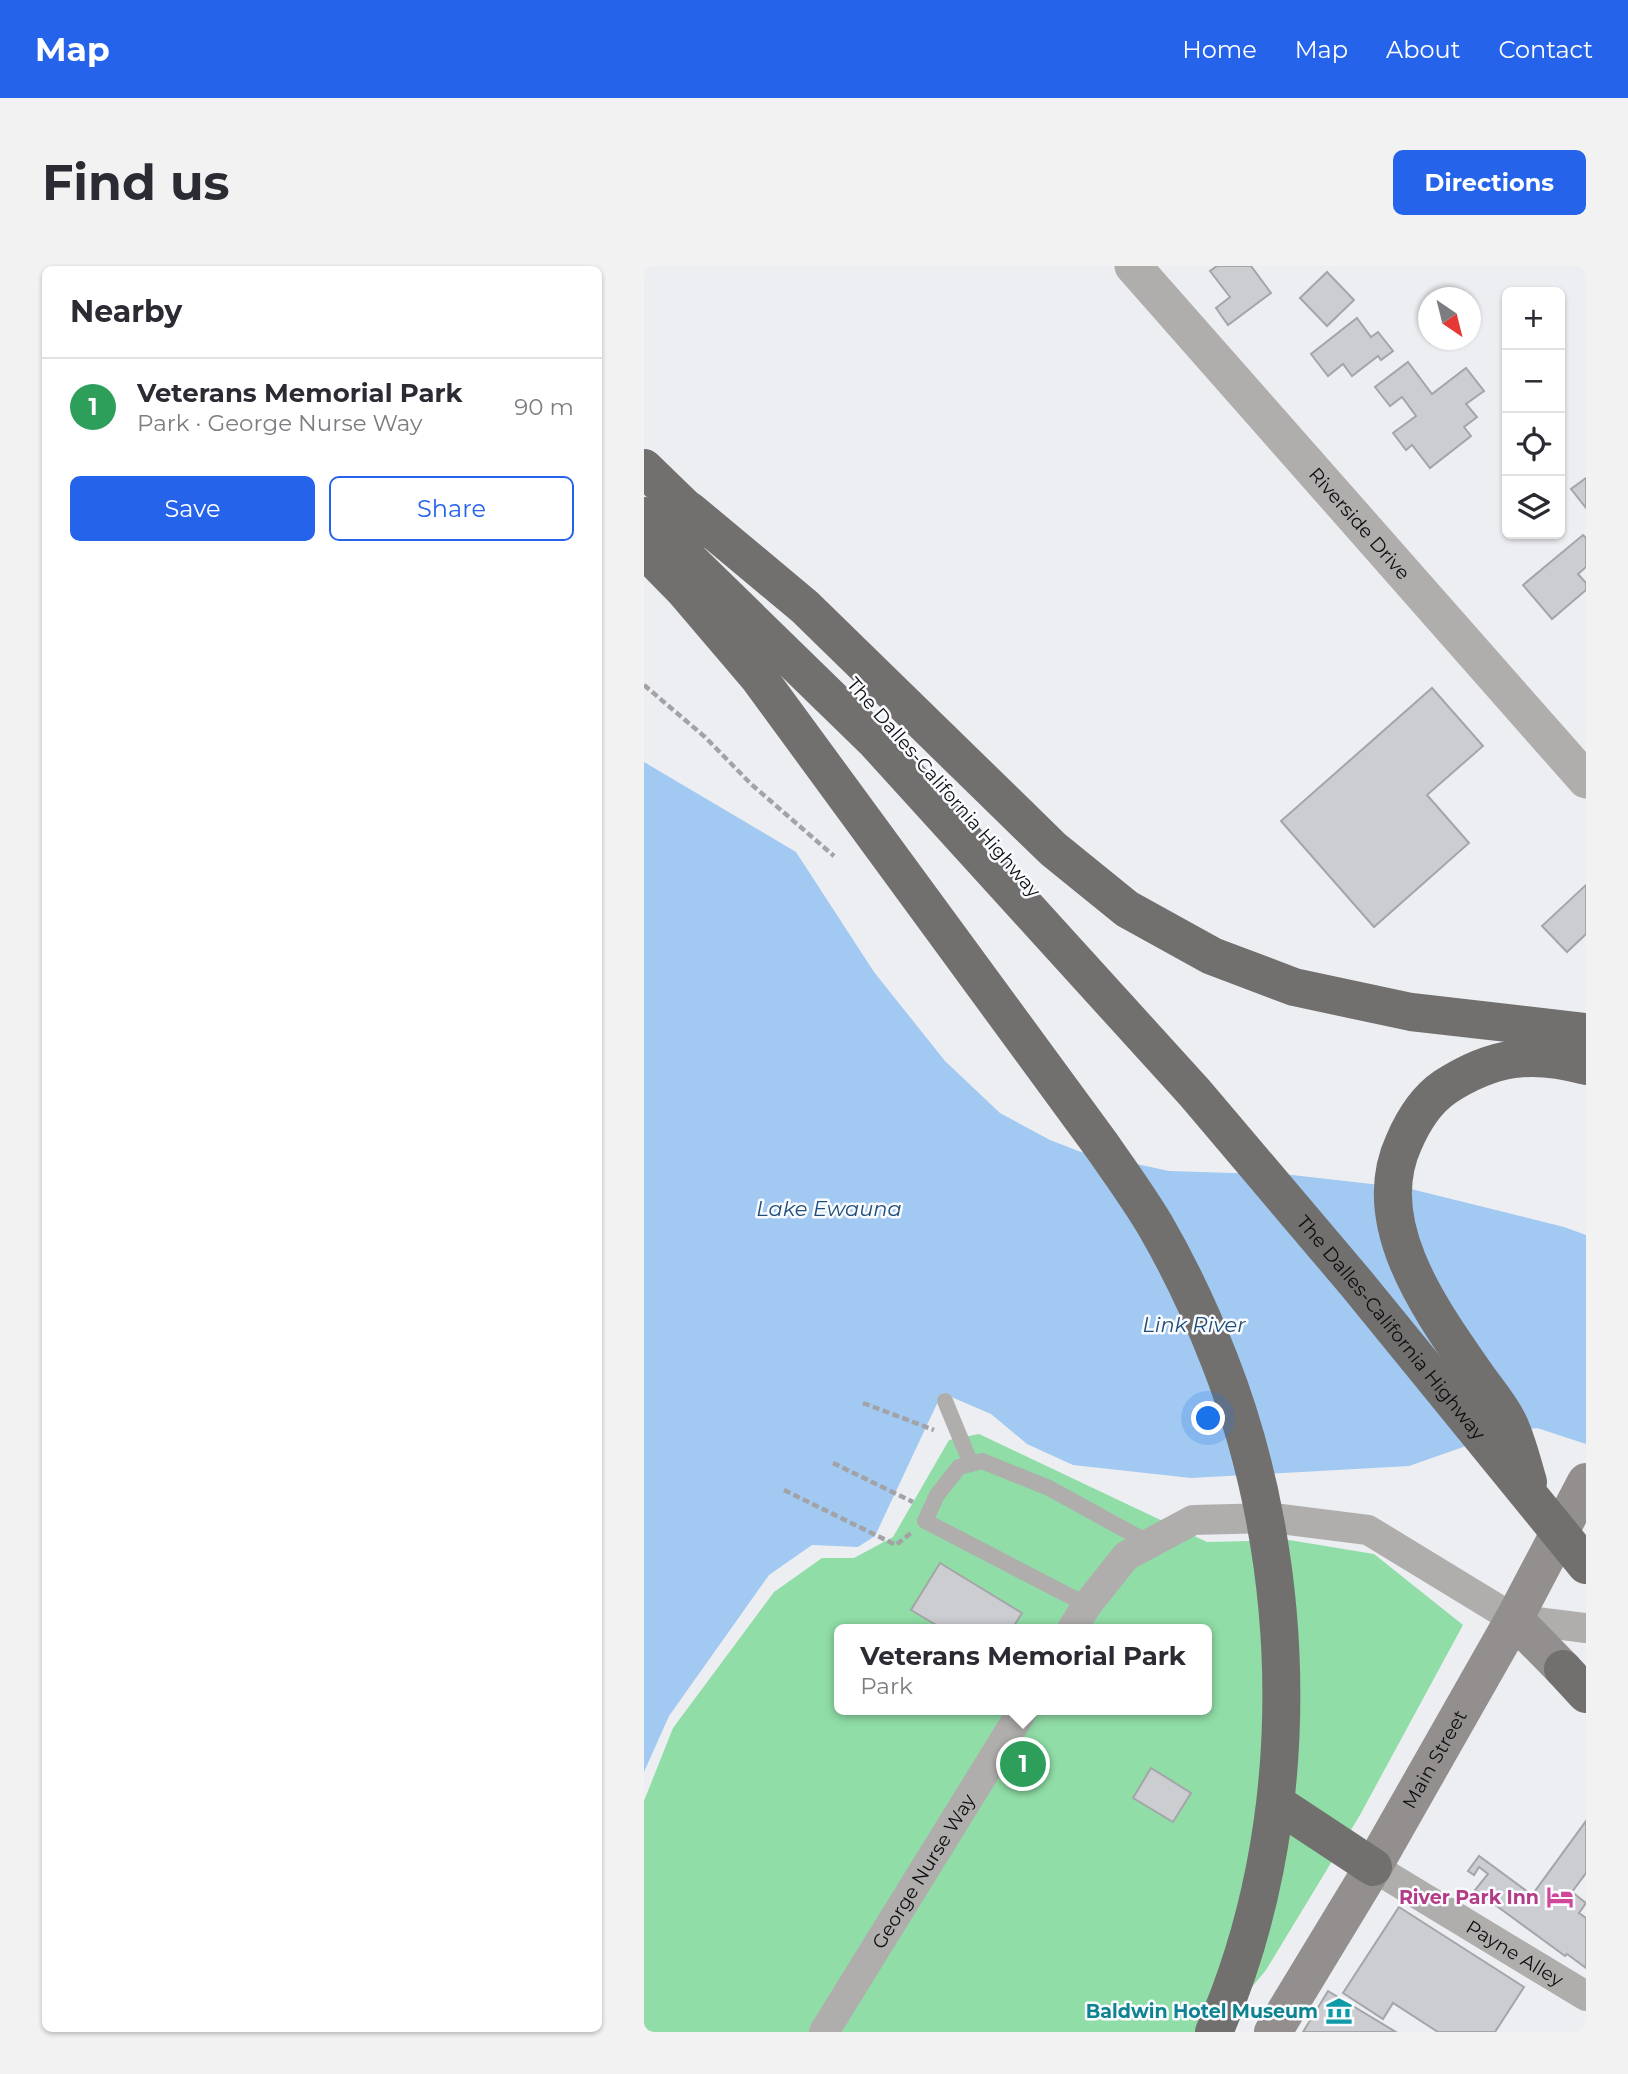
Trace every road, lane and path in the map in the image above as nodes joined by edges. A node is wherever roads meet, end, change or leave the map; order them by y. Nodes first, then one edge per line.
1 (1133, 266) edge
2 (644, 468) edge
3 (690, 511) junction
4 (644, 516) edge
5 (644, 549) edge
6 (644, 684) edge
7 (1586, 780) edge
8 (834, 856) dead end
9 (1586, 1032) edge
10 (1586, 1066) edge
11 (1195, 1093) junction
12 (945, 1401) dead end
13 (863, 1404) dead end
14 (932, 1430) dead end
15 (833, 1463) dead end
16 (971, 1464) junction
17 (1585, 1484) edge
18 (785, 1490) dead end
19 (1536, 1504) junction
20 (927, 1516) junction
21 (1149, 1543) junction
22 (1586, 1565) edge
23 (1079, 1617) edge
24 (1514, 1619) junction
25 (1586, 1628) edge
26 (1578, 1681) edge
27 (1020, 1715) edge
28 (1276, 1803) junction
29 (1373, 1867) junction
30 (1586, 1996) edge
31 (824, 2032) edge
32 (1214, 2032) edge
33 (1273, 2032) edge

1 - 7 street, Riverside Drive
2 - 3 highway, The Dalles-California Highway
3 - 9 highway
3 - 11 highway, The Dalles-California Highway
4 - 11 highway, The Dalles-California Highway
5 - 28 highway
6 - 8 path
10 - 19 highway
11 - 19 highway, The Dalles-California Highway
12 - 16 lane
13 - 14 path
15 - 20 path
16 - 20 lane
16 - 21 lane
17 - 24 main road, Main Street
18 - 20 path
19 - 22 highway, The Dalles-California Highway
20 - 23 lane
21 - 23 street
21 - 24 street
24 - 25 street
24 - 26 main road
24 - 29 main road, Main Street
27 - 31 street, George Nurse Way
28 - 29 highway
28 - 32 highway
29 - 30 street, Payne Alley
29 - 33 main road, Main Street

